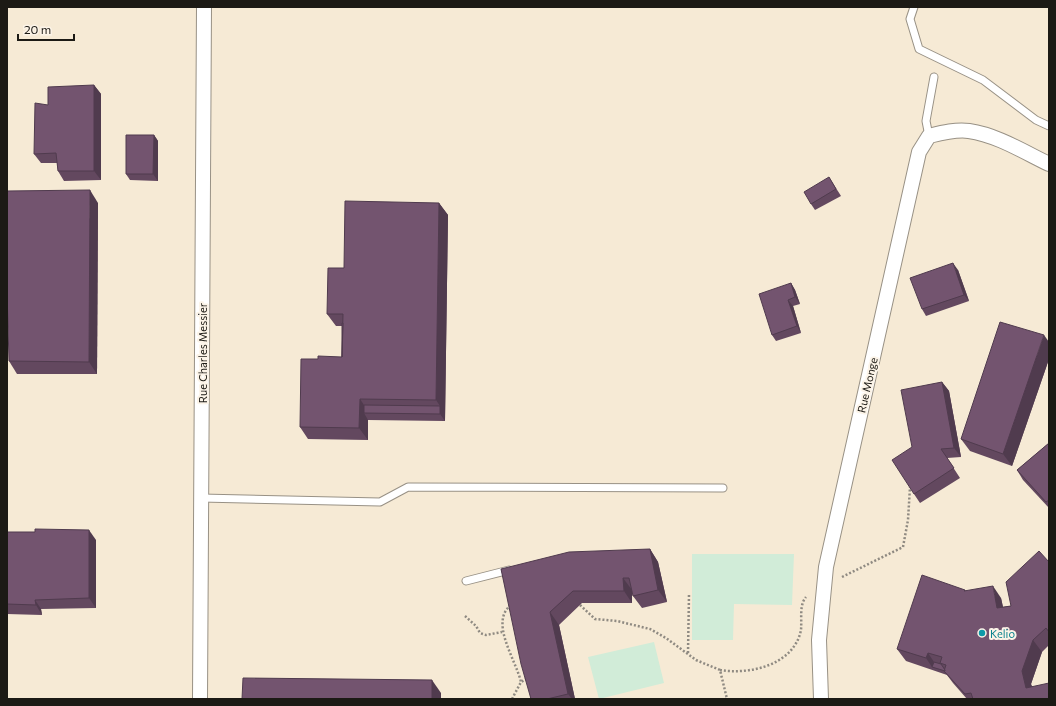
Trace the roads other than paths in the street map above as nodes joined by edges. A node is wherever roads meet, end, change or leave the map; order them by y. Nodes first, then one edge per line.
1 (204, 7) edge
2 (914, 7) edge
3 (934, 77) dead end
4 (1049, 126) edge
5 (929, 136) junction
6 (1049, 164) edge
7 (723, 488) dead end
8 (201, 498) junction
9 (519, 568) edge
10 (466, 581) dead end
11 (200, 699) edge
12 (820, 699) edge

1 - 8 street, Rue Charles Messier
2 - 4 lane
3 - 5 lane
5 - 6 street
5 - 12 street, Rue Monge
7 - 8 lane
8 - 11 street, Rue Charles Messier
9 - 10 lane

